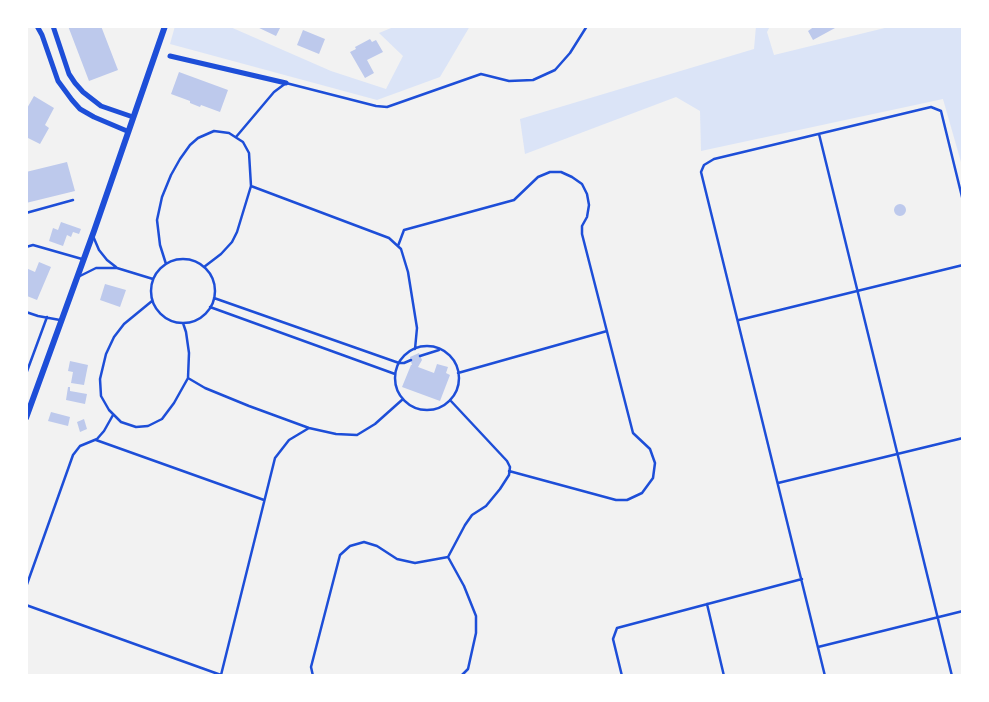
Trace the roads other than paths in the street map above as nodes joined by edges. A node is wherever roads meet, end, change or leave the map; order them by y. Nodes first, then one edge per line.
1 (37, 26) edge
2 (53, 26) edge
3 (164, 26) edge
4 (587, 26) edge
5 (170, 56) dead end
6 (286, 83) junction
7 (132, 117) junction
8 (127, 131) junction
9 (819, 134) junction
10 (236, 137) junction
11 (251, 186) junction
12 (73, 200) dead end
13 (963, 201) edge
14 (26, 213) edge
15 (92, 234) junction
16 (398, 246) junction
17 (26, 247) edge
18 (83, 260) junction
19 (166, 264) junction
20 (963, 266) edge
21 (117, 268) junction
22 (204, 268) junction
23 (77, 278) junction
24 (153, 279) junction
25 (857, 292) junction
26 (214, 298) junction
27 (152, 301) junction
28 (210, 307) junction
29 (26, 312) edge
30 (46, 317) junction
31 (62, 320) junction
32 (738, 320) junction
33 (182, 323) junction
34 (607, 331) junction
35 (415, 348) junction
36 (440, 350) junction
37 (420, 356) dead end
38 (411, 360) dead end
39 (399, 363) junction
40 (458, 372) junction
41 (26, 374) edge
42 (395, 374) junction
43 (188, 378) junction
44 (403, 399) junction
45 (450, 400) junction
46 (28, 409) edge
47 (113, 415) junction
48 (26, 418) edge
49 (309, 428) junction
50 (963, 438) edge
51 (95, 440) junction
52 (897, 454) junction
53 (510, 472) junction
54 (778, 483) junction
55 (264, 500) junction
56 (448, 557) junction
57 (802, 579) junction
58 (26, 586) edge
59 (707, 604) junction
60 (26, 605) edge
61 (963, 611) edge
62 (937, 617) junction
63 (818, 646) junction
64 (222, 675) edge
65 (313, 675) edge
66 (307, 676) edge
67 (366, 676) edge
68 (461, 676) edge
69 (622, 676) edge
70 (724, 676) edge
71 (825, 676) edge
72 (952, 676) edge

1 - 8 street
2 - 7 street
3 - 7 street
4 - 6 lane
5 - 6 street
6 - 10 lane
7 - 8 street
8 - 15 street
9 - 13 lane
9 - 25 lane
9 - 32 lane
10 - 11 lane
10 - 19 lane
11 - 16 lane
11 - 22 lane
12 - 14 lane
15 - 18 street
15 - 21 lane
16 - 34 lane
16 - 35 lane
17 - 18 lane
18 - 23 street
19 - 22 lane
19 - 24 lane
20 - 25 lane
21 - 23 lane
21 - 24 lane
22 - 26 lane
23 - 31 street
24 - 27 lane
25 - 32 lane
25 - 52 lane
26 - 28 lane
26 - 39 lane
27 - 33 lane
27 - 47 lane
28 - 33 lane
28 - 42 lane
29 - 30 lane
30 - 31 lane
30 - 41 lane
31 - 46 street
32 - 54 lane
33 - 43 lane
34 - 40 lane
34 - 53 lane
35 - 36 lane
35 - 39 lane
36 - 37 lane
36 - 40 lane
38 - 39 lane
39 - 42 lane
40 - 45 lane
42 - 44 lane
43 - 47 lane
43 - 49 lane
44 - 45 lane
44 - 49 lane
45 - 53 lane
46 - 48 street
47 - 51 lane
49 - 55 lane
50 - 52 lane
51 - 55 lane
51 - 58 lane
52 - 54 lane
52 - 62 lane
53 - 56 lane
54 - 57 lane
55 - 64 lane
56 - 65 lane
56 - 68 lane
57 - 59 lane
57 - 63 lane
59 - 69 lane
59 - 70 lane
60 - 64 lane
61 - 62 lane
62 - 63 lane
62 - 72 lane
63 - 71 lane
65 - 66 lane
65 - 67 lane

